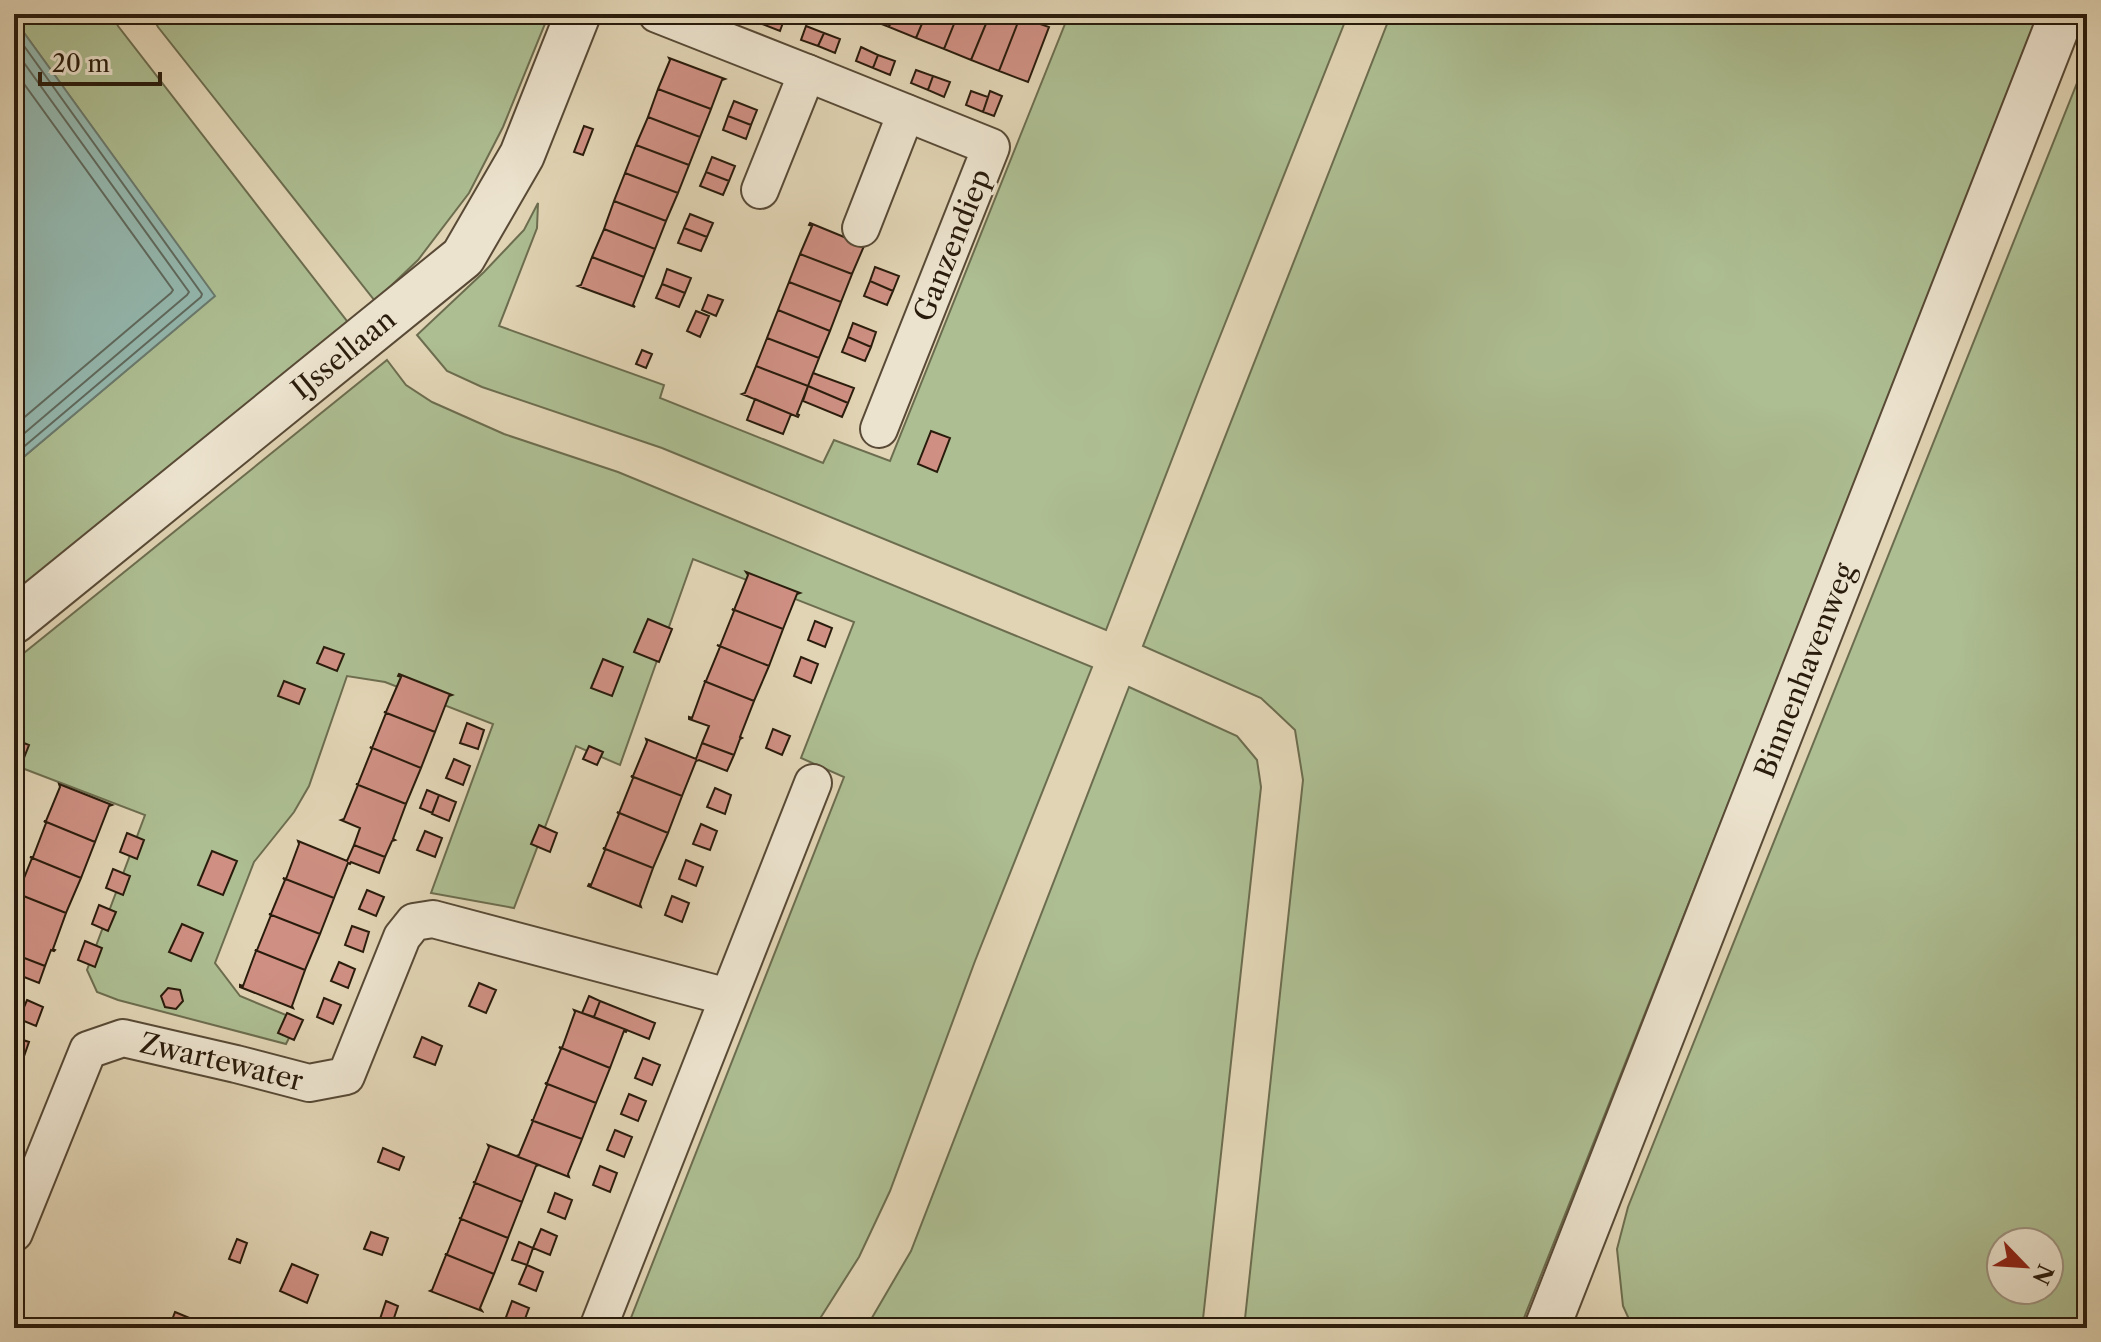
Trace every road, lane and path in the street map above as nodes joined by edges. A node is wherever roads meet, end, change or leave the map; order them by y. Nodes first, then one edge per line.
1 (578, 14) edge
2 (657, 14) edge
3 (2062, 14) edge
4 (807, 73) junction
5 (906, 113) junction
6 (760, 190) dead end
7 (861, 228) dead end
8 (879, 429) dead end
9 (14, 621) edge
10 (813, 783) dead end
11 (728, 997) junction
12 (14, 1233) edge
13 (1558, 1323) edge
14 (598, 1328) edge

1 - 9 street, IJssellaan
2 - 4 street, Ganzendiep
3 - 13 street, Binnenhavenweg
4 - 5 street, Ganzendiep
4 - 6 street
5 - 7 street
5 - 8 street, Ganzendiep
10 - 11 street
11 - 12 street, Zwartewater
11 - 14 street

